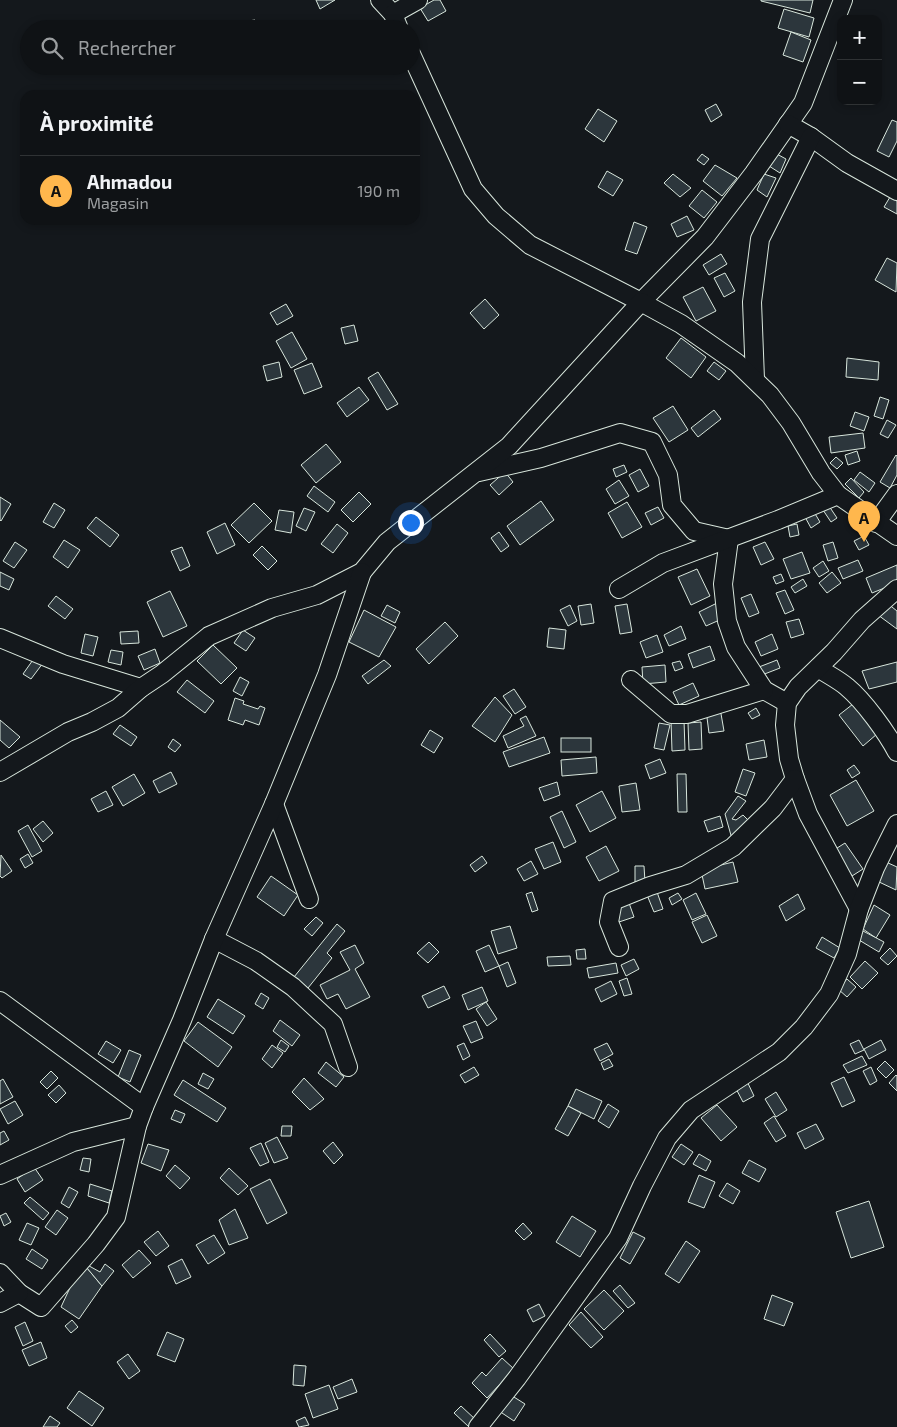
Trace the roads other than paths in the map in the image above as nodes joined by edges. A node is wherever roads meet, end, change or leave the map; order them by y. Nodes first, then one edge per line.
1 (380, 0) edge
2 (418, 0) edge
3 (843, 0) edge
4 (395, 20) edge
5 (397, 20) edge
6 (420, 74) edge
7 (788, 124) junction
8 (811, 137) junction
9 (897, 191) edge
10 (641, 302) junction
11 (754, 379) junction
12 (476, 473) junction
13 (897, 494) edge
14 (838, 495) junction
15 (876, 523) junction
16 (897, 536) edge
17 (729, 539) junction
18 (362, 572) junction
19 (619, 589) dead end
20 (897, 589) edge
21 (0, 638) edge
22 (818, 668) junction
23 (631, 680) dead end
24 (141, 688) junction
25 (764, 690) junction
26 (787, 702) junction
27 (897, 752) edge
28 (0, 772) edge
29 (794, 778) junction
30 (274, 804) junction
31 (897, 824) edge
32 (309, 899) dead end
33 (859, 909) junction
34 (214, 939) junction
35 (619, 947) dead end
36 (0, 1001) edge
37 (348, 1067) dead end
38 (144, 1106) junction
39 (138, 1126) junction
40 (0, 1175) edge
41 (0, 1273) edge
42 (19, 1292) junction
43 (0, 1303) edge
44 (478, 1427) edge

1 - 4 street
2 - 5 street
3 - 7 street
6 - 10 street
7 - 8 street
7 - 10 street
8 - 9 street
8 - 11 street
10 - 11 street
10 - 12 street
11 - 14 street
12 - 17 street
12 - 18 street
13 - 15 street
14 - 15 street
14 - 17 street
15 - 16 street
17 - 19 street
17 - 25 street
18 - 24 street
18 - 30 street
20 - 22 street
21 - 24 street
22 - 26 street
22 - 27 street
23 - 25 street
24 - 28 street
25 - 26 street
26 - 29 street
29 - 33 street
29 - 35 street
30 - 32 street
30 - 34 street
31 - 33 street
33 - 44 street
34 - 37 street
34 - 38 street
36 - 38 street
38 - 39 street
39 - 40 street
39 - 42 street
41 - 42 street
42 - 43 street

